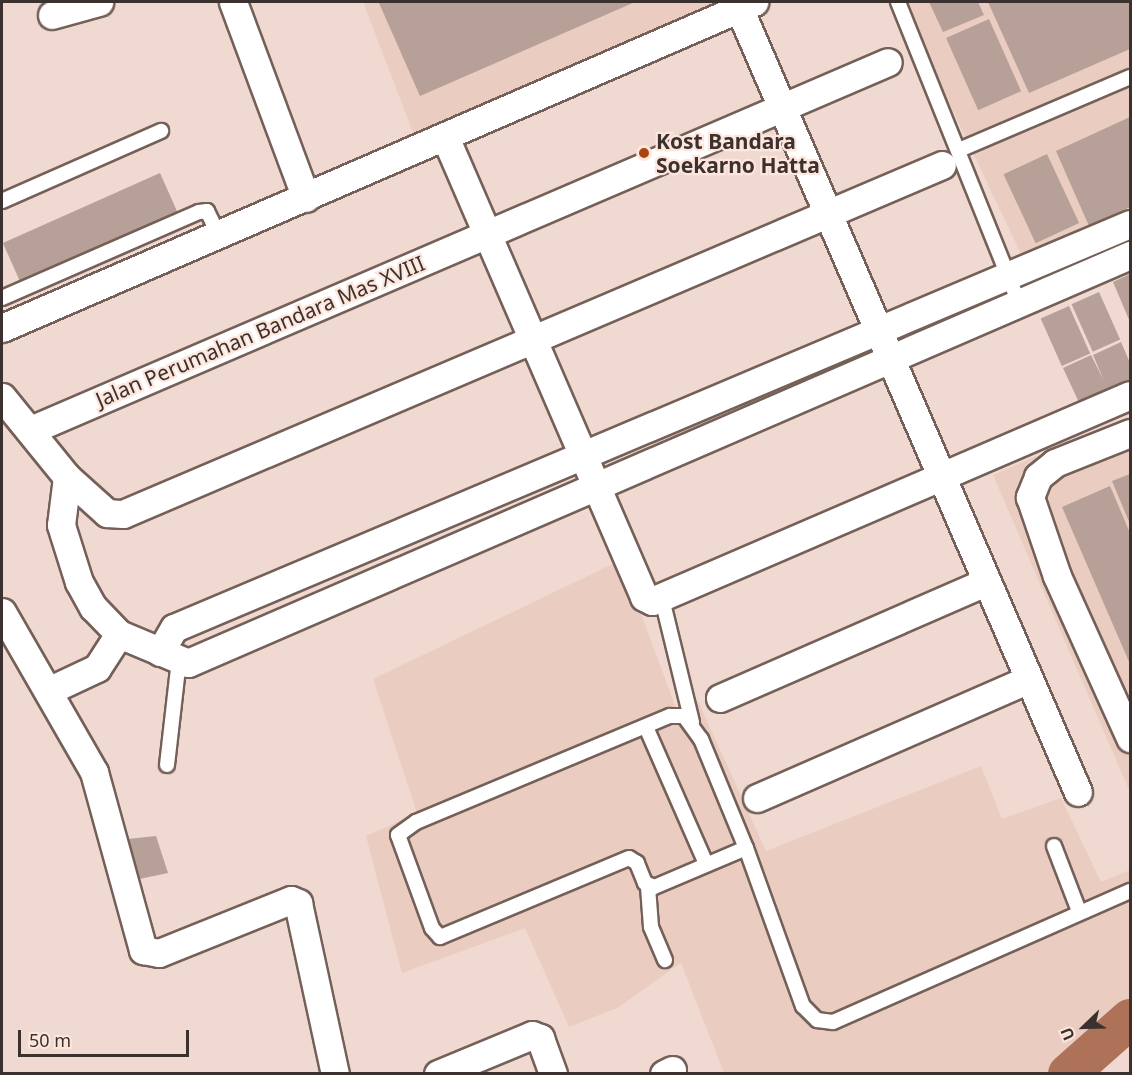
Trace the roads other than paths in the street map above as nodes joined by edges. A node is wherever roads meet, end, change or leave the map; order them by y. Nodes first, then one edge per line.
1 (99, 2) edge
2 (232, 2) edge
3 (898, 2) edge
4 (747, 5) edge
5 (52, 15) dead end
6 (888, 62) dead end
7 (1131, 77) edge
8 (783, 107) junction
9 (161, 131) dead end
10 (446, 139) junction
11 (950, 158) junction
12 (306, 198) junction
13 (2, 201) edge
14 (829, 212) junction
15 (1131, 224) edge
16 (218, 234) junction
17 (488, 234) junction
18 (1131, 255) edge
19 (1008, 278) junction
20 (2, 298) edge
21 (1019, 303) junction
22 (2, 328) edge
23 (534, 338) junction
24 (886, 343) junction
25 (1131, 395) edge
26 (2, 397) edge
27 (33, 429) junction
28 (1131, 433) edge
29 (584, 455) junction
30 (67, 477) junction
31 (940, 479) junction
32 (597, 485) junction
33 (983, 583) junction
34 (662, 599) junction
35 (2, 612) edge
36 (119, 634) junction
37 (10, 641) edge
38 (170, 656) junction
39 (1027, 680) junction
40 (48, 691) junction
41 (720, 698) dead end
42 (692, 722) junction
43 (646, 727) junction
44 (1130, 735) edge
45 (167, 765) dead end
46 (1078, 792) dead end
47 (757, 798) dead end
48 (1054, 846) dead end
49 (746, 848) junction
50 (706, 864) junction
51 (648, 887) junction
52 (1131, 891) edge
53 (1079, 911) junction
54 (665, 960) dead end
55 (335, 1074) edge
56 (438, 1074) edge
57 (553, 1074) edge

1 - 5 street
2 - 12 street
3 - 11 lane
4 - 8 street
4 - 10 street
6 - 8 street, Jalan Perumahan Bandara Mas XVIII
7 - 11 lane
8 - 14 street
8 - 17 street, Jalan Perumahan Bandara Mas XVIII
9 - 13 lane
10 - 12 street
10 - 17 street
11 - 14 street
11 - 19 lane
12 - 16 street
14 - 23 street
14 - 24 street
15 - 19 street
16 - 20 lane
16 - 22 street
17 - 23 street
17 - 27 street, Jalan Perumahan Bandara Mas XVIII
18 - 21 street
19 - 21 lane
19 - 24 street
21 - 24 street
23 - 29 street
23 - 30 street
24 - 29 street
24 - 31 street
24 - 32 street
25 - 31 street
26 - 27 street
27 - 30 street
28 - 44 street
29 - 32 street
29 - 38 street
30 - 36 street
31 - 33 street
31 - 34 street
32 - 34 street
32 - 38 street
33 - 39 street
33 - 41 street
34 - 42 lane
35 - 37 street
36 - 38 street
36 - 40 street
37 - 40 street
38 - 45 lane
39 - 46 street
39 - 47 street
40 - 55 street
42 - 43 lane
42 - 49 lane
43 - 50 lane
43 - 51 lane
48 - 53 lane
49 - 50 lane
49 - 53 lane
50 - 51 lane
51 - 54 lane
52 - 53 lane
56 - 57 street

